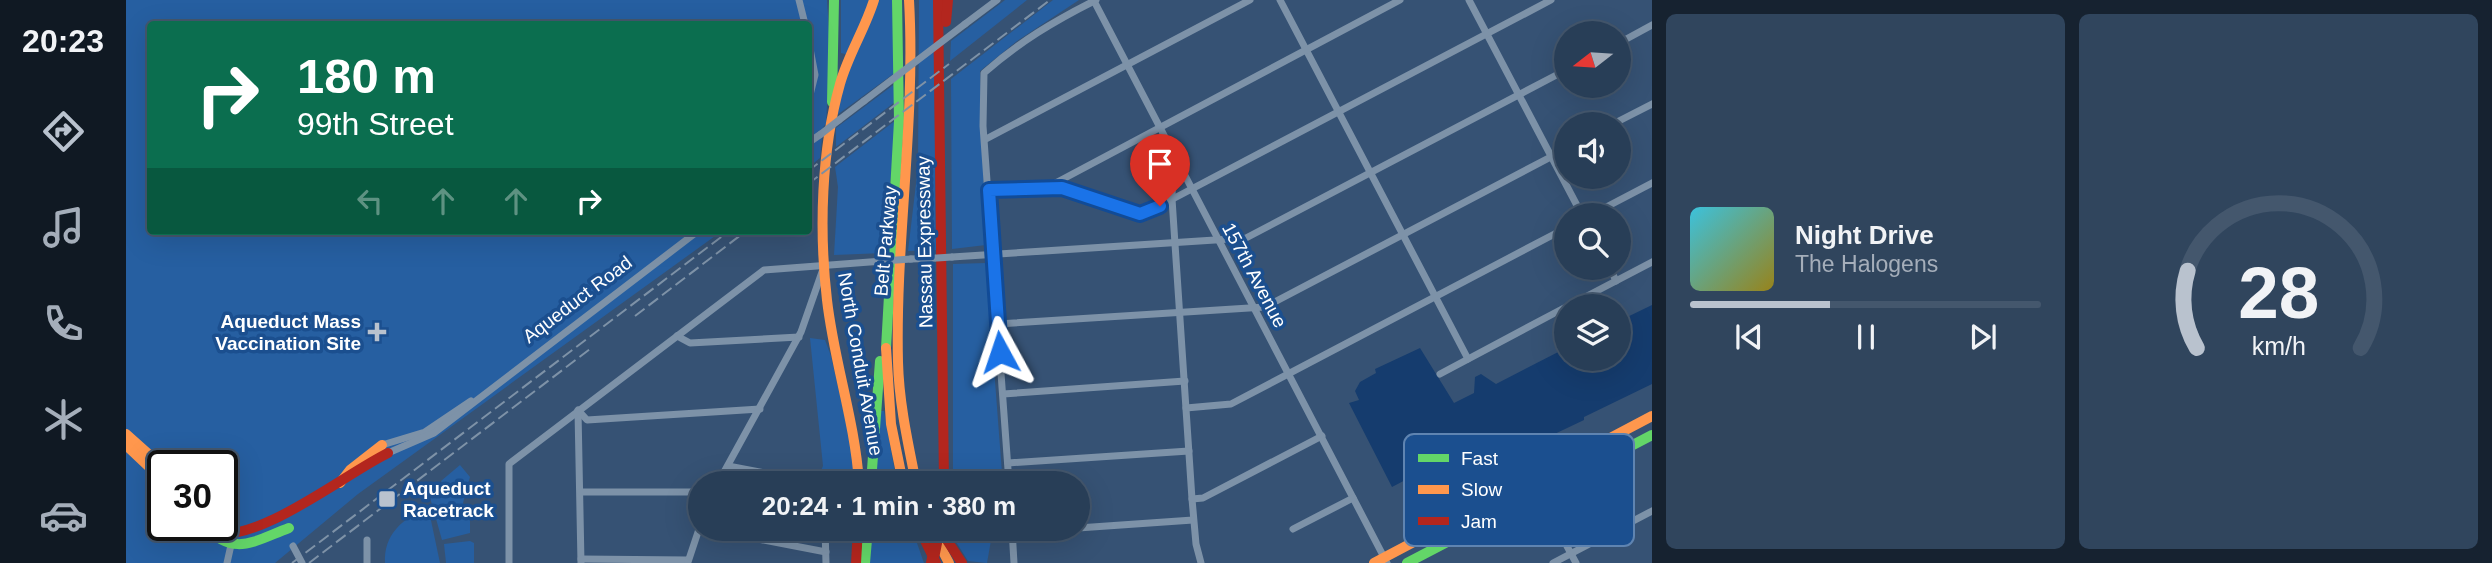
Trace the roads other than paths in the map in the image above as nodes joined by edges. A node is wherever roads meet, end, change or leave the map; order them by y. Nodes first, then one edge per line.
1 (799, 0) edge
2 (832, 0) edge
3 (874, 0) edge
4 (897, 0) edge
5 (909, 0) edge
6 (914, 0) edge
7 (938, 0) edge
8 (948, 0) edge
9 (997, 0) edge
10 (1250, 0) edge
11 (1280, 0) edge
12 (1400, 0) edge
13 (1469, 0) edge
14 (1550, 0) edge
15 (1095, 1) edge
16 (804, 21) edge
17 (1652, 25) edge
18 (1487, 33) junction
19 (1631, 36) edge
20 (913, 41) junction
21 (1307, 50) junction
22 (812, 59) edge
23 (1126, 65) junction
24 (942, 75) junction
25 (1554, 76) edge
26 (812, 87) edge
27 (1519, 95) junction
28 (1652, 104) edge
29 (1339, 110) junction
30 (1631, 115) edge
31 (835, 120) junction
32 (1159, 126) junction
33 (986, 139) junction
34 (812, 140) edge
35 (1173, 155) junction
36 (1554, 155) edge
37 (1551, 157) junction
38 (1371, 172) junction
39 (1652, 183) edge
40 (1047, 188) junction
41 (1191, 189) junction
42 (989, 190) junction
43 (1172, 199) junction
44 (1576, 203) edge
45 (1614, 203) edge
46 (1404, 234) junction
47 (1554, 234) edge
48 (693, 235) edge
49 (1219, 240) junction
50 (1175, 243) junction
51 (993, 254) junction
52 (1652, 262) edge
53 (824, 265) junction
54 (1616, 281) joint
55 (1592, 294) edge
56 (1436, 297) junction
57 (887, 305) junction
58 (1254, 307) junction
59 (1181, 312) junction
60 (1554, 314) edge
61 (998, 324) junction
62 (677, 336) junction
63 (799, 337) junction
64 (1468, 359) junction
65 (1289, 373) junction
66 (1440, 374) dead end
67 (1185, 381) junction
68 (900, 393) junction
69 (1003, 394) junction
70 (1186, 408) junction
71 (760, 409) junction
72 (578, 410) junction
73 (1652, 416) edge
74 (126, 434) edge
75 (1617, 434) edge
76 (1652, 435) edge
77 (1321, 436) junction
78 (126, 445) edge
79 (1634, 445) edge
80 (385, 449) joint
81 (1189, 451) junction
82 (147, 453) edge
83 (1008, 463) junction
84 (147, 465) edge
85 (727, 466) junction
86 (724, 471) edge
87 (754, 471) edge
88 (858, 471) edge
89 (872, 471) edge
90 (901, 471) edge
91 (912, 471) edge
92 (919, 471) edge
93 (944, 471) edge
94 (1008, 471) edge
95 (581, 492) junction
96 (688, 492) edge
97 (1192, 499) junction
98 (1353, 499) junction
99 (1652, 511) edge
100 (1193, 520) junction
101 (1634, 521) edge
102 (296, 524) junction
103 (1090, 527) edge
104 (1293, 529) dead end
105 (367, 540) dead end
106 (206, 541) edge
107 (695, 541) edge
108 (768, 541) edge
109 (826, 541) edge
110 (857, 541) edge
111 (867, 541) edge
112 (925, 541) edge
113 (938, 541) edge
114 (938, 541) edge
115 (942, 541) edge
116 (947, 541) edge
117 (1012, 541) edge
118 (293, 546) dead end
119 (1411, 546) edge
120 (1440, 546) edge
121 (1567, 546) edge
122 (1586, 546) edge
123 (826, 552) junction
124 (229, 554) edge
125 (1571, 554) junction
126 (581, 561) edge
127 (688, 561) edge
128 (1382, 562) edge
129 (302, 563) edge
130 (367, 563) edge
131 (509, 563) edge
132 (826, 563) edge
133 (856, 563) edge
134 (865, 563) edge
135 (936, 563) edge
136 (949, 563) edge
137 (961, 563) edge
138 (1013, 563) edge
139 (1201, 563) edge
140 (1407, 563) edge
141 (1553, 563) edge
142 (1576, 563) edge

1 - 16 street
2 - 31 main road, North Conduit Avenue
3 - 31 main road
4 - 57 main road, Belt Parkway
5 - 20 main road, Belt Parkway
6 - 20 main road
7 - 24 main road, Nassau Expressway
8 - 24 main road
9 - 31 street, bridge
10 - 23 street
11 - 21 street
12 - 21 street
13 - 18 street
14 - 18 street
15 - 23 street, 157th Avenue
15 - 33 street
17 - 19 street
18 - 27 street
18 - 29 street
20 - 68 main road, Belt Parkway
21 - 29 street
21 - 32 street
22 - 26 street
23 - 32 street, 157th Avenue
23 - 33 street
24 - 93 main road, Nassau Expressway
25 - 27 street
27 - 37 street
27 - 38 street
28 - 30 street
29 - 38 street
29 - 41 street
31 - 34 street, bridge
31 - 53 main road, North Conduit Avenue
32 - 35 street, 157th Avenue
32 - 40 street
33 - 42 street
35 - 41 street, 157th Avenue
35 - 43 street
36 - 37 street
37 - 44 street
37 - 46 street
38 - 46 street
38 - 49 street
39 - 45 street
40 - 42 street
40 - 43 street
41 - 43 street
41 - 49 street, 157th Avenue
42 - 51 street
43 - 50 street
46 - 56 street
46 - 58 street
47 - 56 street
48 - 80 street, Aqueduct Road
49 - 50 street
49 - 58 street, 157th Avenue
50 - 51 street
50 - 59 street
51 - 53 street, bridge
51 - 61 street
52 - 54 street
53 - 62 street
53 - 63 street
53 - 88 main road, North Conduit Avenue
54 - 55 street
56 - 64 street
56 - 65 street
57 - 89 main road
57 - 90 main road, Belt Parkway
58 - 59 street
58 - 65 street, 157th Avenue
59 - 61 street
59 - 67 street
60 - 64 street
61 - 69 street
62 - 63 street
62 - 72 street
63 - 71 street
64 - 66 street
65 - 70 street
65 - 77 street, 157th Avenue
67 - 69 street
67 - 70 street
68 - 91 main road, Belt Parkway
68 - 92 main road
69 - 83 street
70 - 81 street
71 - 72 street
71 - 85 street
72 - 95 street
72 - 131 street
73 - 75 main road
74 - 82 main road
76 - 79 main road
77 - 97 street
77 - 98 street, 157th Avenue
78 - 84 main road
80 - 102 main road, Aqueduct Road
81 - 83 street
81 - 97 street
83 - 94 street
85 - 86 street
85 - 87 street
95 - 96 street
95 - 126 street
97 - 100 street
98 - 104 street
98 - 128 street, 157th Avenue
99 - 101 street
100 - 103 street
100 - 139 street
102 - 124 main road, Aqueduct Road
102 - 124 main road, Aqueduct Road
105 - 130 street
106 - 124 main road
107 - 127 street
108 - 123 street
109 - 123 street
110 - 133 main road
111 - 134 main road
112 - 135 main road
113 - 135 main road, bridge
114 - 136 main road
115 - 135 main road
116 - 137 main road
117 - 138 street
118 - 129 street
119 - 128 main road
120 - 140 main road
121 - 125 street
122 - 125 street
123 - 132 street
125 - 141 street
125 - 142 street
126 - 127 street

